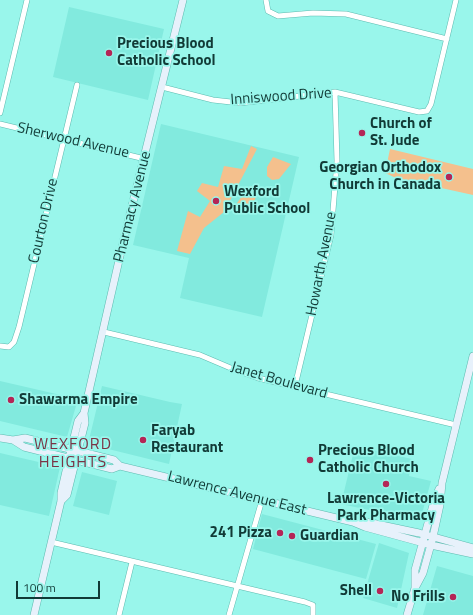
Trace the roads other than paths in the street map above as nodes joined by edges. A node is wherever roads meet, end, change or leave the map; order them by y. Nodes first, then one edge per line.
1 (27, 0) edge
2 (183, 0) edge
3 (266, 0) edge
4 (456, 0) edge
5 (447, 39) junction
6 (77, 85) dead end
7 (162, 86) junction
8 (335, 92) junction
9 (0, 113) edge
10 (0, 124) edge
11 (64, 140) junction
12 (145, 159) junction
13 (104, 332) junction
14 (0, 346) edge
15 (473, 356) edge
16 (295, 386) junction
17 (456, 425) junction
18 (0, 438) edge
19 (13, 440) junction
20 (74, 450) junction
21 (72, 459) junction
22 (120, 466) junction
23 (262, 500) junction
24 (353, 522) junction
25 (429, 536) junction
26 (51, 542) junction
27 (427, 544) junction
28 (473, 548) edge
29 (473, 554) edge
30 (132, 562) junction
31 (237, 587) junction
32 (34, 615) edge
33 (119, 615) edge
34 (229, 615) edge
35 (313, 615) edge
36 (407, 615) edge

1 - 9 street
2 - 7 main road, Pharmacy Avenue
3 - 5 street
4 - 5 street, Inniswood Drive
5 - 8 street, Inniswood Drive
6 - 11 street, Courton Drive
7 - 8 street, Inniswood Drive
7 - 12 main road, Pharmacy Avenue
8 - 16 street, Howarth Avenue
10 - 11 street, Sherwood Avenue
11 - 12 street, Sherwood Avenue
11 - 14 street, Courton Drive
12 - 13 main road, Pharmacy Avenue
13 - 16 street, Janet Boulevard
13 - 20 main road, Pharmacy Avenue
15 - 17 main road
16 - 17 street, Janet Boulevard
17 - 25 main road
18 - 19 main road, Lawrence Avenue East
19 - 20 main road, Lawrence Avenue East
19 - 21 main road, Lawrence Avenue East
20 - 21 main road, Pharmacy Avenue
20 - 22 main road, Lawrence Avenue East
21 - 22 main road, Lawrence Avenue East
21 - 26 main road, Pharmacy Avenue
22 - 23 main road, Lawrence Avenue East
23 - 24 main road, Lawrence Avenue East
23 - 31 street
24 - 25 main road, Lawrence Avenue East
24 - 27 main road, Lawrence Avenue East
25 - 27 main road
25 - 28 main road, Lawrence Avenue East
26 - 30 street
26 - 32 main road, Pharmacy Avenue
27 - 29 main road, Lawrence Avenue East
27 - 36 main road
30 - 31 street
30 - 33 street
31 - 34 street
31 - 35 street

